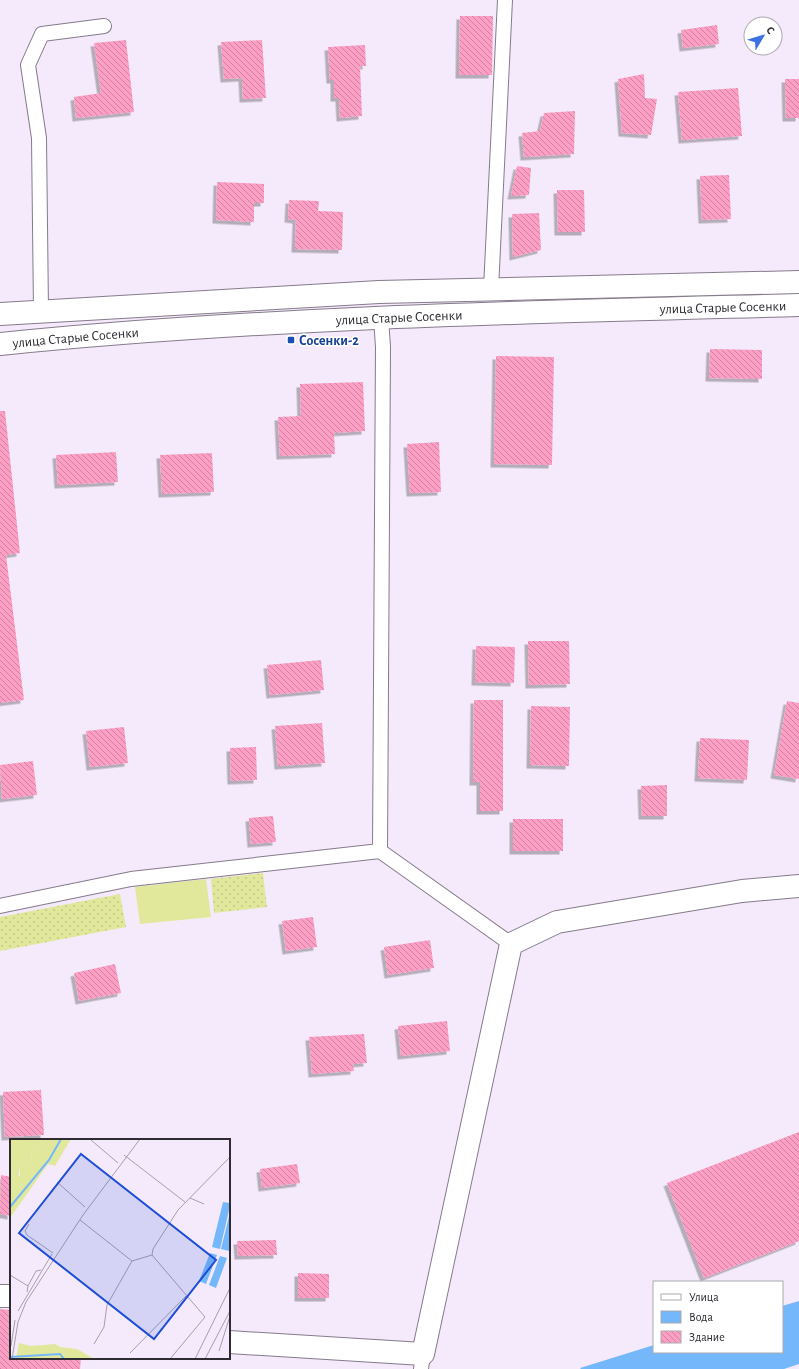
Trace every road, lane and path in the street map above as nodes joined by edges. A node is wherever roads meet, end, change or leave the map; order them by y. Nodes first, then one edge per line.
1 (505, 0) edge
2 (104, 26) dead end
3 (799, 282) edge
4 (491, 289) junction
5 (799, 305) edge
6 (41, 312) junction
7 (0, 314) edge
8 (381, 318) junction
9 (0, 344) edge
10 (380, 851) junction
11 (799, 886) edge
12 (0, 906) edge
13 (511, 944) junction
14 (230, 1342) edge
15 (422, 1362) edge

1 - 4 lane
2 - 6 lane
3 - 4 main road, улица Старые Сосенки
4 - 6 main road, улица Старые Сосенки
5 - 8 main road, улица Старые Сосенки
6 - 7 main road, улица Старые Сосенки
8 - 9 main road, улица Старые Сосенки
8 - 10 lane
10 - 12 lane
10 - 13 lane
11 - 13 main road
13 - 15 main road
14 - 15 main road

